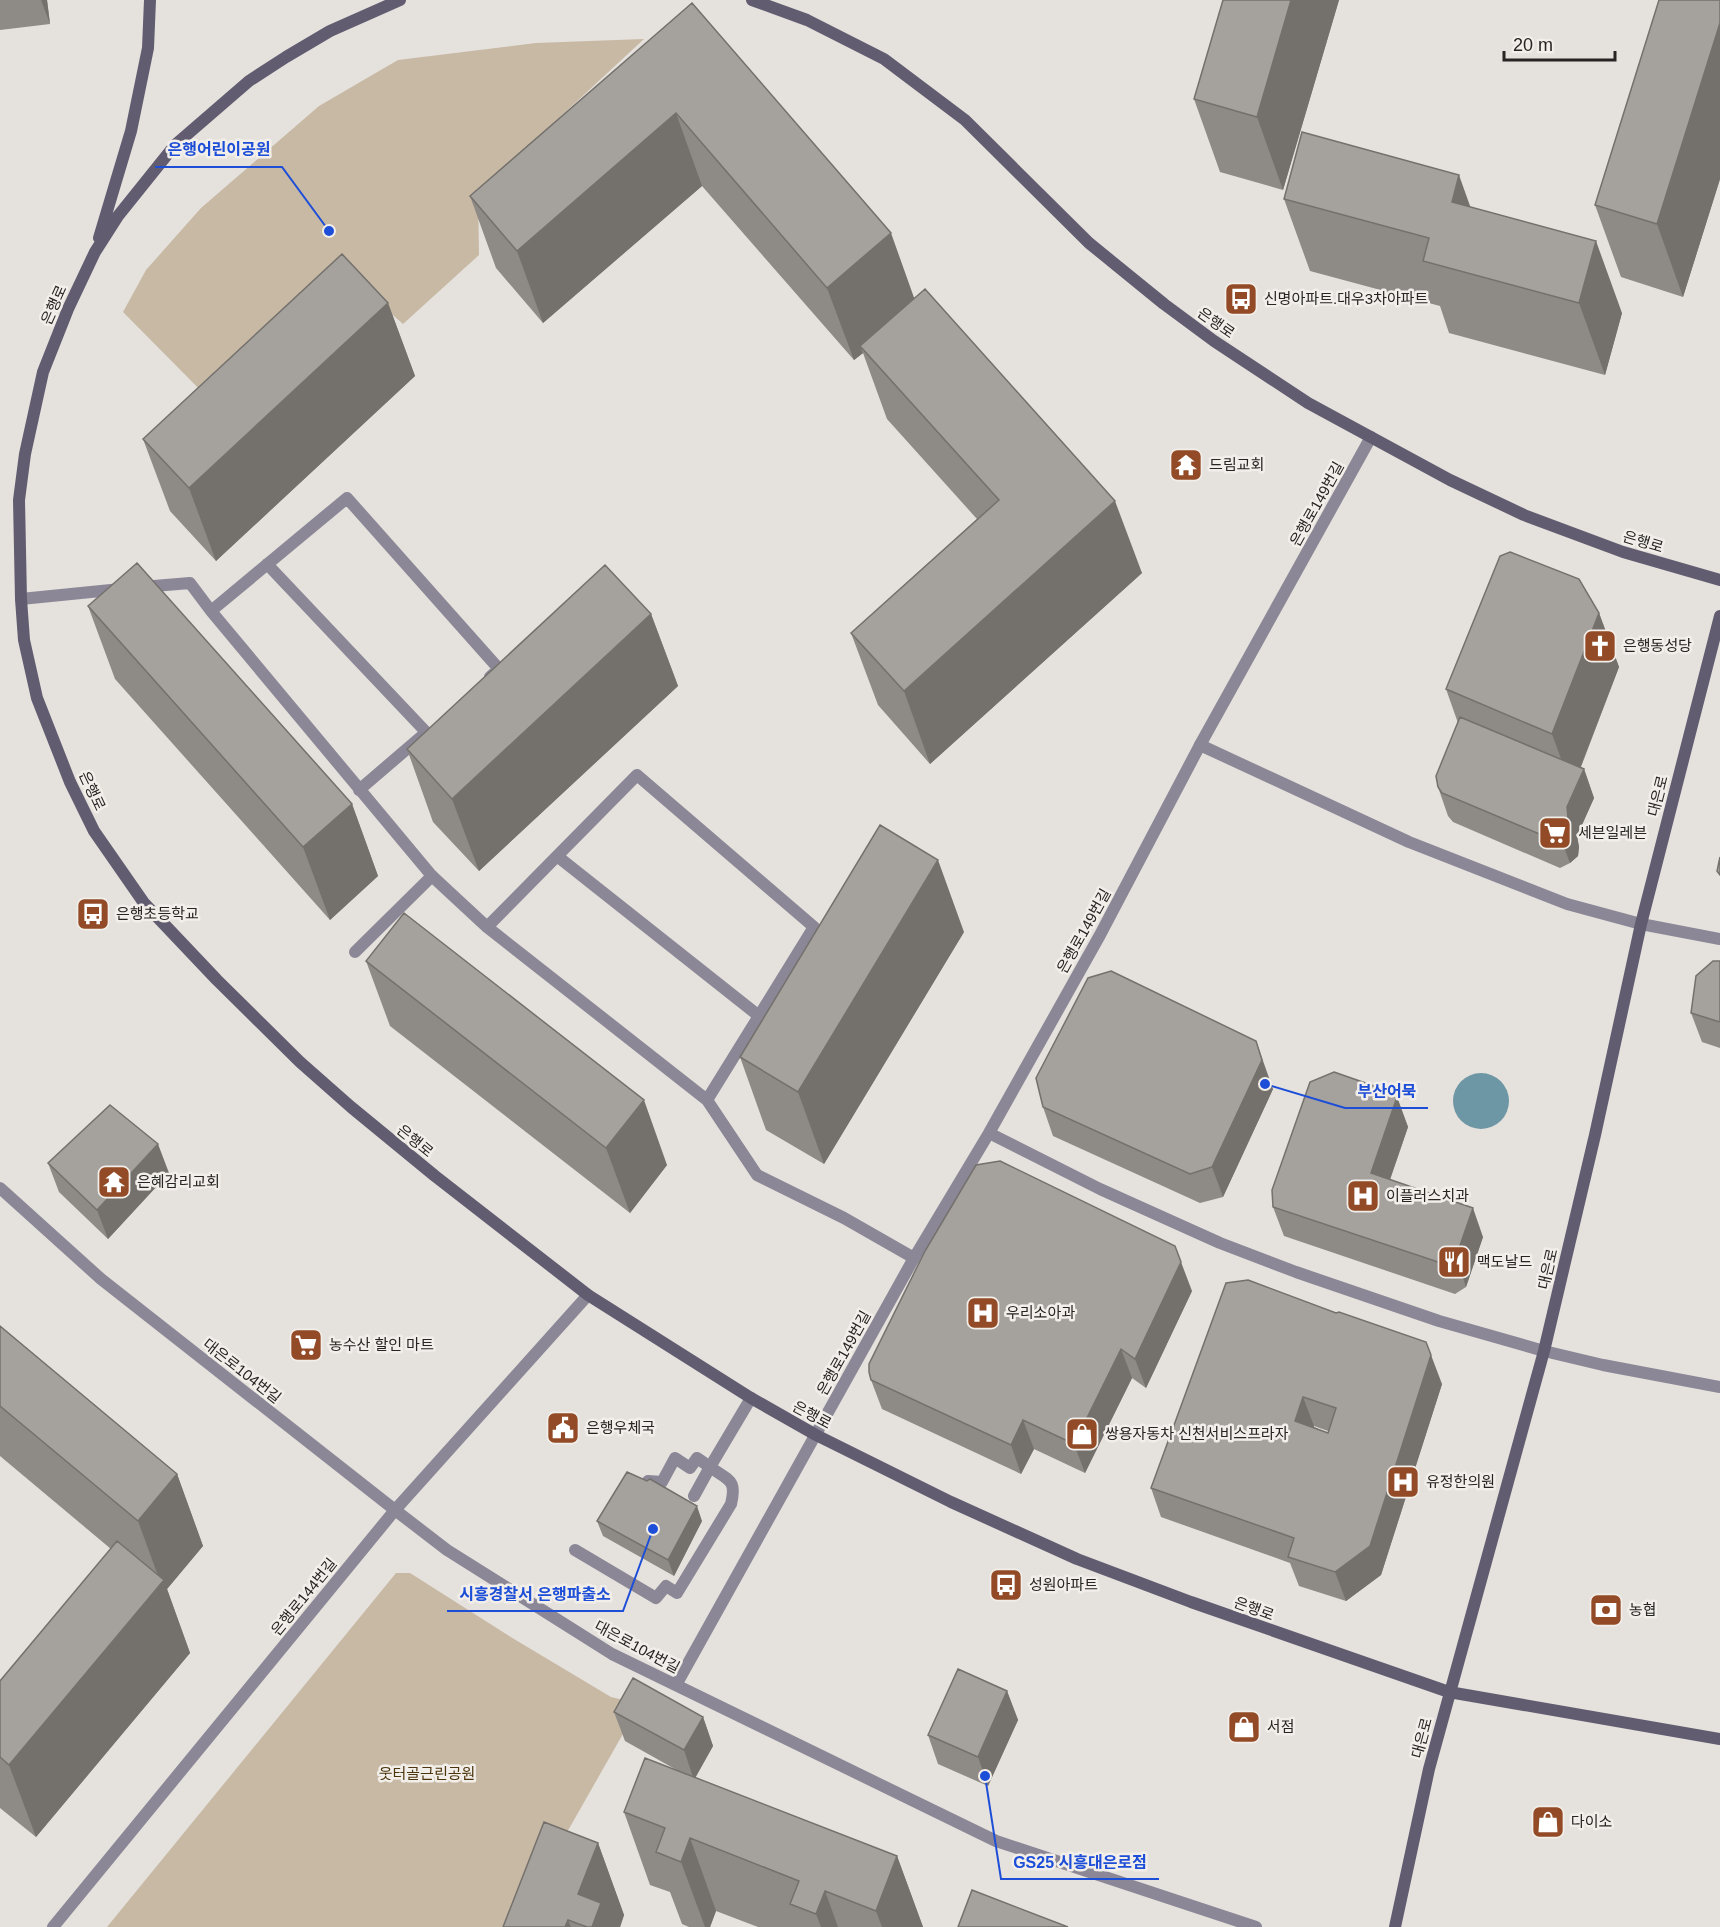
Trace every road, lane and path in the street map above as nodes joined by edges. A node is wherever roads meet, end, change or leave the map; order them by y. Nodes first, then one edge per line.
1 (150, 0) edge
2 (400, 0) edge
3 (752, 0) edge
4 (95, 252) junction
5 (1371, 437) junction
6 (267, 564) junction
7 (1720, 580) edge
8 (21, 599) junction
9 (210, 611) junction
10 (1720, 616) edge
11 (483, 683) edge
12 (1200, 745) junction
13 (359, 790) junction
14 (557, 856) junction
15 (432, 876) junction
16 (1641, 924) junction
17 (487, 927) junction
18 (1720, 939) edge
19 (355, 952) dead end
20 (759, 1016) junction
21 (707, 1100) junction
22 (989, 1133) junction
23 (0, 1188) edge
24 (914, 1258) junction
25 (588, 1295) junction
26 (1544, 1351) junction
27 (1720, 1387) edge
28 (751, 1398) junction
29 (816, 1434) junction
30 (711, 1467) junction
31 (648, 1481) edge
32 (694, 1496) dead end
33 (395, 1510) junction
34 (575, 1550) dead end
35 (676, 1685) junction
36 (1449, 1692) junction
37 (1720, 1739) edge
38 (53, 1927) edge
39 (1256, 1927) edge
40 (1395, 1927) edge

1 - 4 street
2 - 4 street, 은행로
3 - 5 street, 은행로
4 - 8 street, 은행로
5 - 7 street, 은행로
5 - 12 street, 은행로149번길
6 - 9 street
6 - 11 street
6 - 13 street
8 - 9 street
8 - 25 street, 은행로
9 - 13 street
10 - 16 street, 대은로
12 - 16 street
12 - 22 street, 은행로149번길
13 - 15 street
14 - 17 street
14 - 20 street
14 - 20 street
15 - 17 street
15 - 19 street
16 - 18 street
16 - 26 street, 대은로
17 - 21 street
20 - 21 street
21 - 24 street
22 - 24 street, 은행로149번길
22 - 26 street
23 - 33 street, 대은로104번길
24 - 29 street, 은행로149번길
25 - 28 street, 은행로
25 - 33 street, 은행로144번길
26 - 27 street
26 - 36 street, 대은로
28 - 29 street, 은행로
28 - 30 street
29 - 35 street, 은행로149번길
29 - 36 street, 은행로
30 - 31 street
30 - 32 street
30 - 34 street
33 - 35 street, 대은로104번길
33 - 38 street, 은행로144번길
35 - 39 street, 대은로104번길
36 - 37 street, 은행로
36 - 40 street, 대은로

